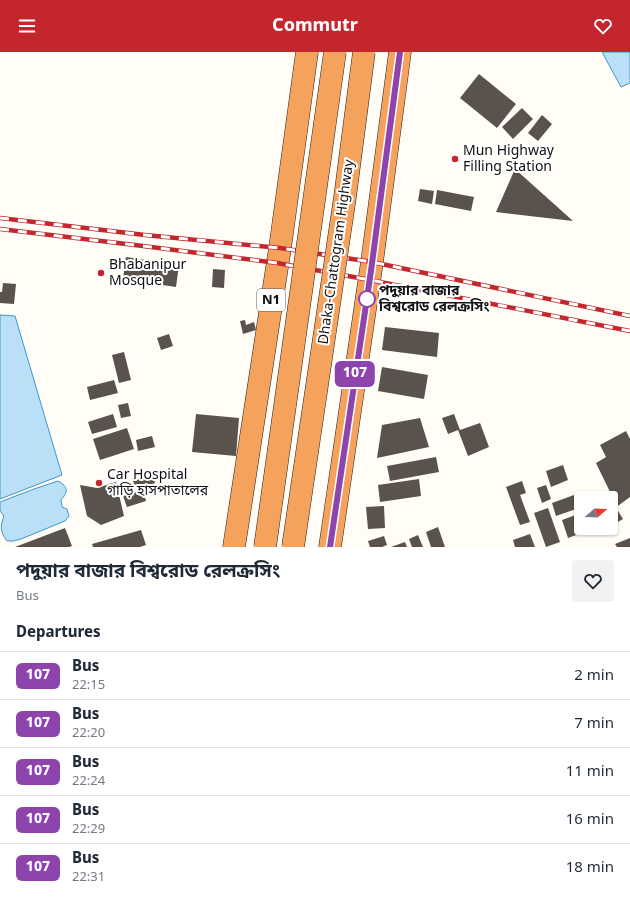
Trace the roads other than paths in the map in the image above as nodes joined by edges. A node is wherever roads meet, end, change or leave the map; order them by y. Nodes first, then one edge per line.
1 (307, 52) edge
2 (335, 52) edge
3 (364, 52) edge
4 (400, 52) edge
5 (234, 547) edge
6 (265, 547) edge
7 (293, 547) edge
8 (330, 547) edge

1 - 5 highway, N1
2 - 6 highway, N1, bridge
3 - 7 highway, Dhaka-Chattogram Highway, bridge
4 - 8 highway

